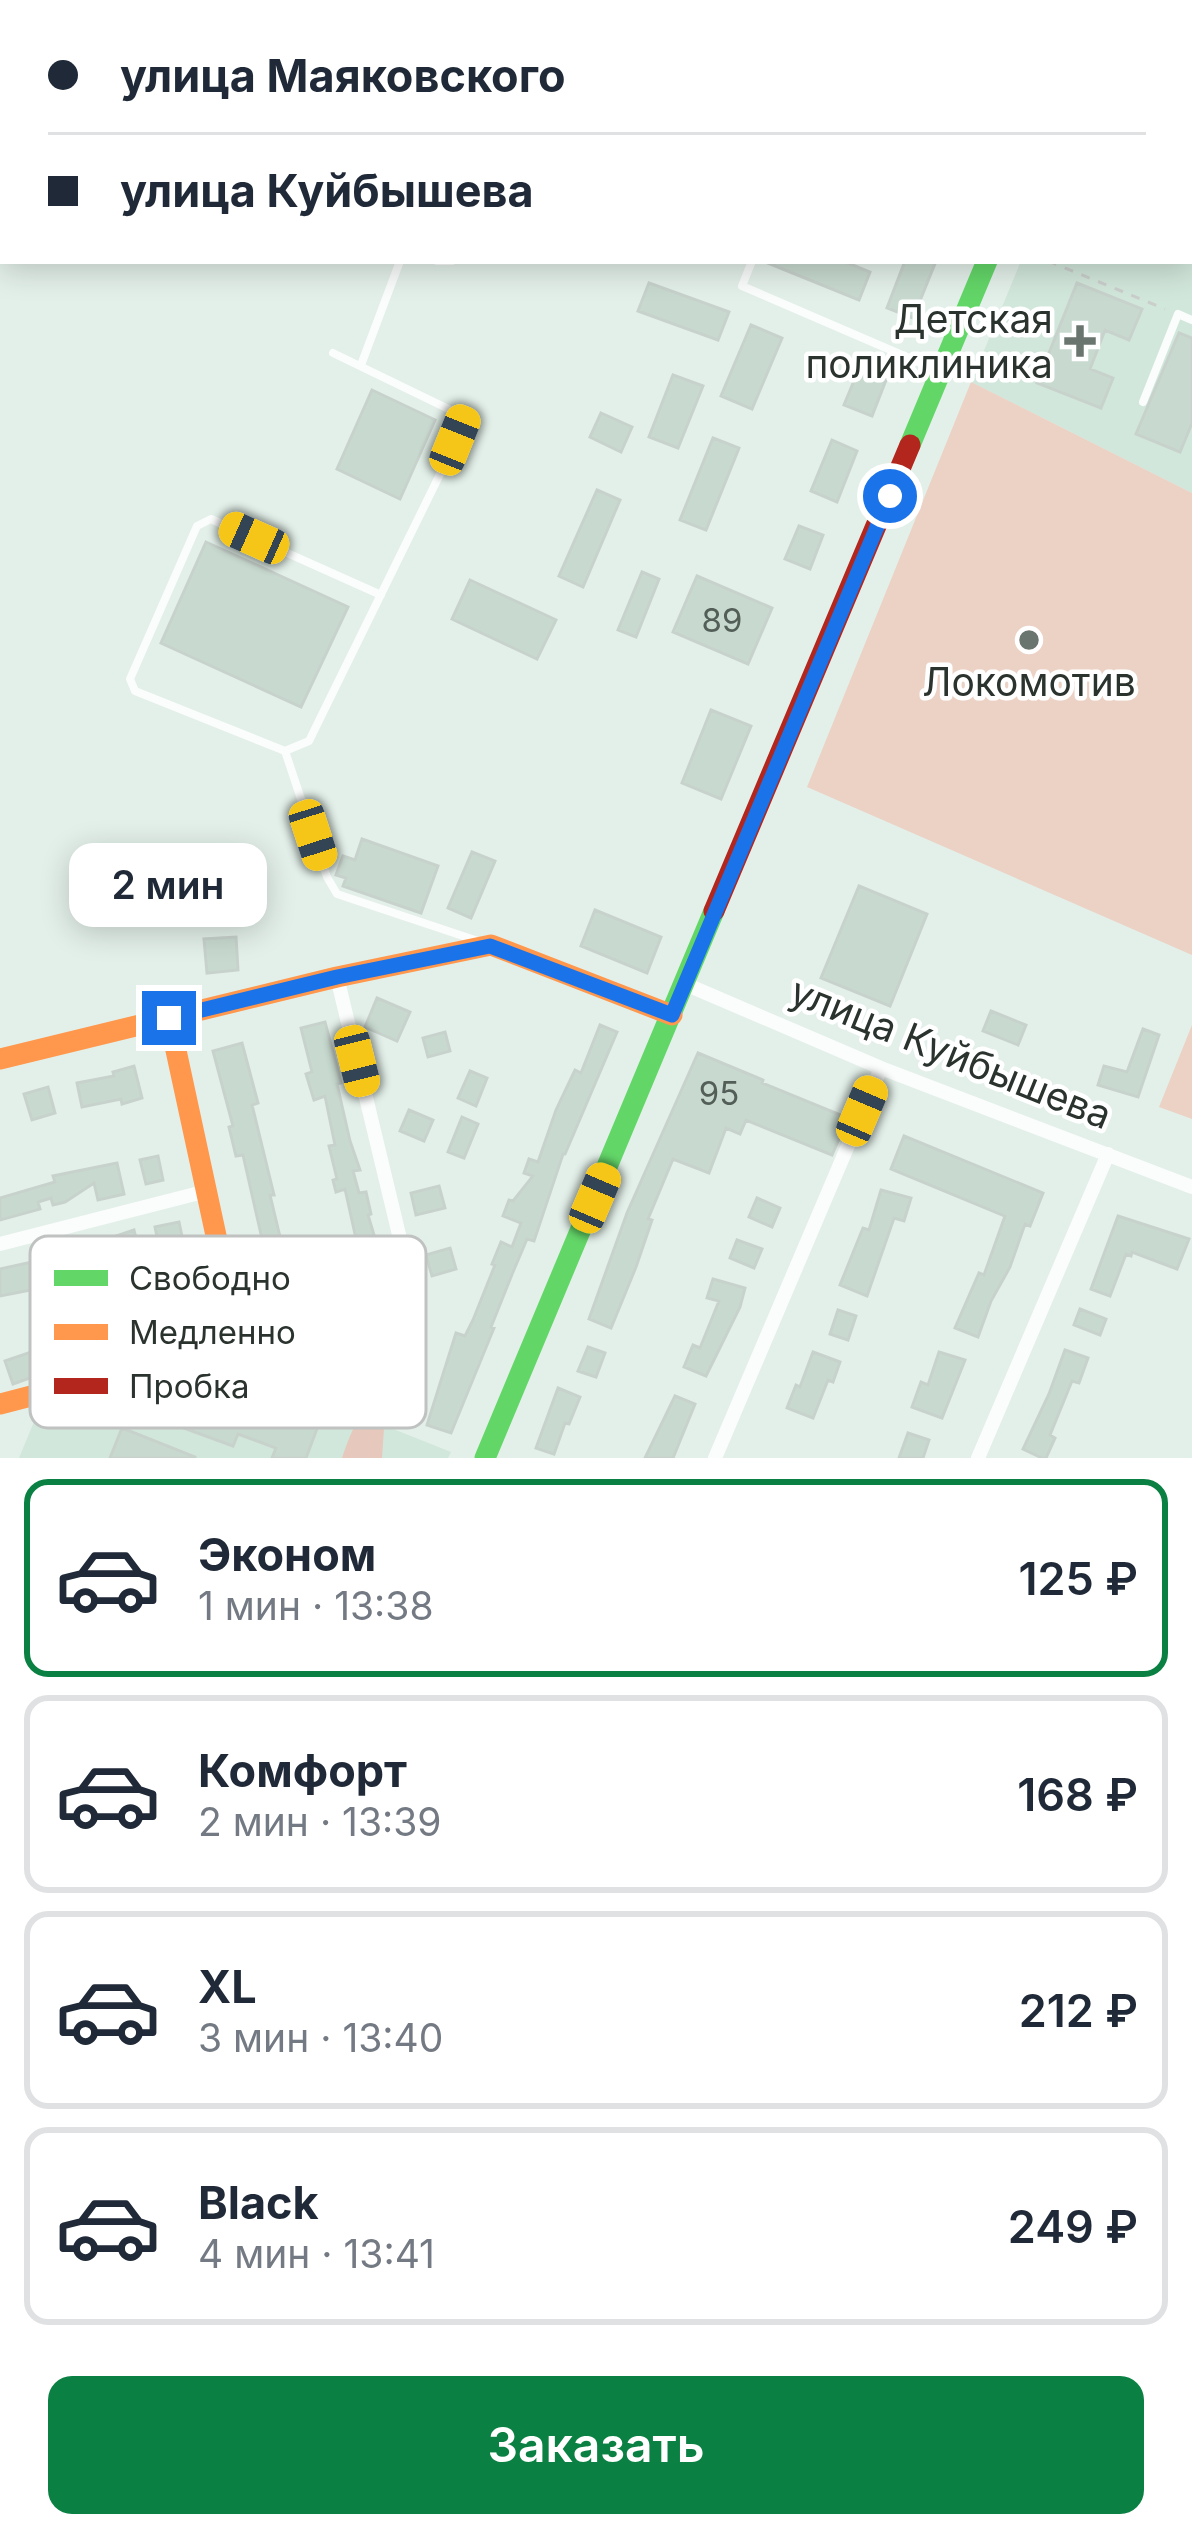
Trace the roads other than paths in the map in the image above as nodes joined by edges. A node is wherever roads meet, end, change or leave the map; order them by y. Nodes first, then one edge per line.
1 (399, 264) edge
2 (751, 264) edge
3 (986, 264) edge
4 (1192, 320) edge
5 (333, 352) dead end
6 (361, 365) junction
7 (941, 372) junction
8 (1143, 402) dead end
9 (381, 595) junction
10 (285, 751) junction
11 (490, 946) junction
12 (337, 977) junction
13 (685, 984) junction
14 (672, 1015) junction
15 (169, 1018) junction
16 (0, 1059) edge
17 (881, 1068) junction
18 (1108, 1154) junction
19 (1192, 1187) edge
20 (207, 1191) junction
21 (30, 1236) edge
22 (31, 1236) edge
23 (217, 1236) edge
24 (399, 1236) edge
25 (0, 1244) edge
26 (30, 1396) edge
27 (0, 1404) edge
28 (485, 1458) edge
29 (715, 1458) edge
30 (978, 1458) edge

1 - 6 lane
2 - 7 lane
3 - 7 main road
4 - 8 lane
5 - 6 lane
6 - 9 lane
7 - 13 main road
9 - 10 lane
9 - 10 lane
10 - 11 lane
11 - 12 main road
11 - 14 main road
12 - 15 main road
12 - 24 street
13 - 14 main road
13 - 17 street, улица Куйбышева
14 - 28 main road
15 - 16 main road
15 - 20 main road
17 - 18 street, улица Куйбышева
17 - 29 street
18 - 19 street, улица Куйбышева
18 - 30 street
20 - 22 street
20 - 23 main road
21 - 25 street
26 - 27 main road

